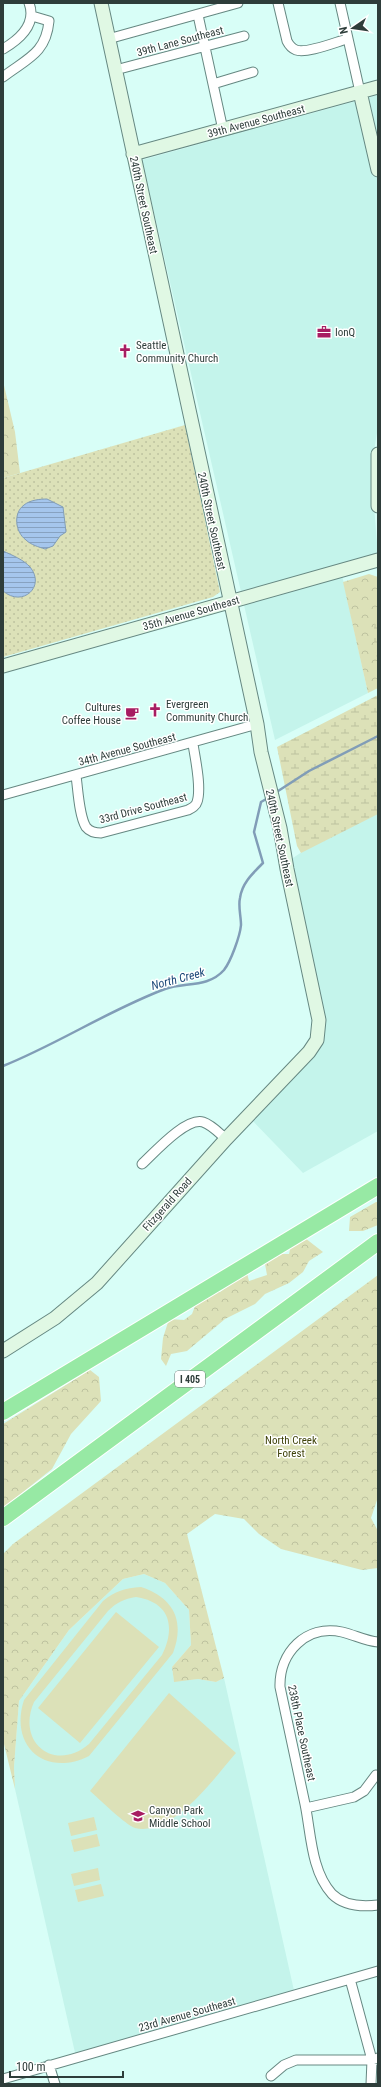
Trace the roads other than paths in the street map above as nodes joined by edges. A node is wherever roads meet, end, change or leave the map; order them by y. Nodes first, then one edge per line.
1 (29, 3) edge
2 (101, 3) edge
3 (238, 3) edge
4 (278, 3) edge
5 (340, 3) edge
6 (219, 6) edge
7 (198, 15) junction
8 (32, 16) junction
9 (244, 36) dead end
10 (108, 39) junction
11 (347, 39) junction
12 (204, 45) junction
13 (3, 49) edge
14 (123, 68) dead end
15 (252, 72) dead end
16 (3, 77) edge
17 (213, 84) junction
18 (378, 87) edge
19 (360, 92) junction
20 (223, 130) junction
21 (133, 154) junction
22 (378, 170) edge
23 (378, 454) edge
24 (378, 506) edge
25 (378, 560) edge
26 (229, 603) junction
27 (3, 666) edge
28 (257, 724) junction
29 (193, 744) junction
30 (76, 776) junction
31 (3, 795) edge
32 (317, 1040) joint
33 (226, 1139) junction
34 (142, 1164) dead end
35 (378, 1176) edge
36 (378, 1186) edge
37 (378, 1242) edge
38 (378, 1250) edge
39 (3, 1351) edge
40 (3, 1400) edge
41 (3, 1412) edge
42 (3, 1518) edge
43 (3, 1525) edge
44 (378, 1642) edge
45 (376, 1775) dead end
46 (306, 1808) junction
47 (378, 1905) edge
48 (378, 1971) edge
49 (350, 1979) junction
50 (375, 2059) edge
51 (49, 2065) junction
52 (271, 2076) dead end
53 (3, 2079) edge
54 (55, 2084) edge
55 (371, 2084) edge

1 - 8 street
2 - 10 street, 240th Street Southeast
3 - 6 street
4 - 11 street
5 - 11 street
6 - 7 street
7 - 10 street
7 - 12 street
8 - 13 street
8 - 16 street
9 - 12 street, 39th Lane Southeast
10 - 21 street, 240th Street Southeast
11 - 19 street
12 - 14 street, 39th Lane Southeast
12 - 17 street
15 - 17 street
17 - 20 street
18 - 19 street, 39th Avenue Southeast
19 - 20 street, 39th Avenue Southeast
19 - 22 street
20 - 21 street, 39th Avenue Southeast
21 - 26 street, 240th Street Southeast
23 - 24 street
25 - 26 street, 35th Avenue Southeast
26 - 27 street, 35th Avenue Southeast
26 - 28 street, 240th Street Southeast
28 - 29 street, 34th Avenue Southeast
28 - 32 street, 240th Street Southeast
29 - 30 street, 34th Avenue Southeast
29 - 30 street, 33rd Drive Southeast
30 - 31 street, 34th Avenue Southeast
32 - 33 street, Fitzgerald Road
33 - 34 street
33 - 39 street, Fitzgerald Road
35 - 40 highway
36 - 41 highway
37 - 42 highway, I 405
38 - 43 highway, I 405
44 - 46 street, 238th Place Southeast
45 - 46 street
46 - 47 street, 238th Place Southeast
48 - 49 street, 23rd Avenue Southeast
49 - 50 street
49 - 51 street, 23rd Avenue Southeast
50 - 52 street
50 - 55 street
51 - 53 street, 23rd Avenue Southeast
51 - 54 street

